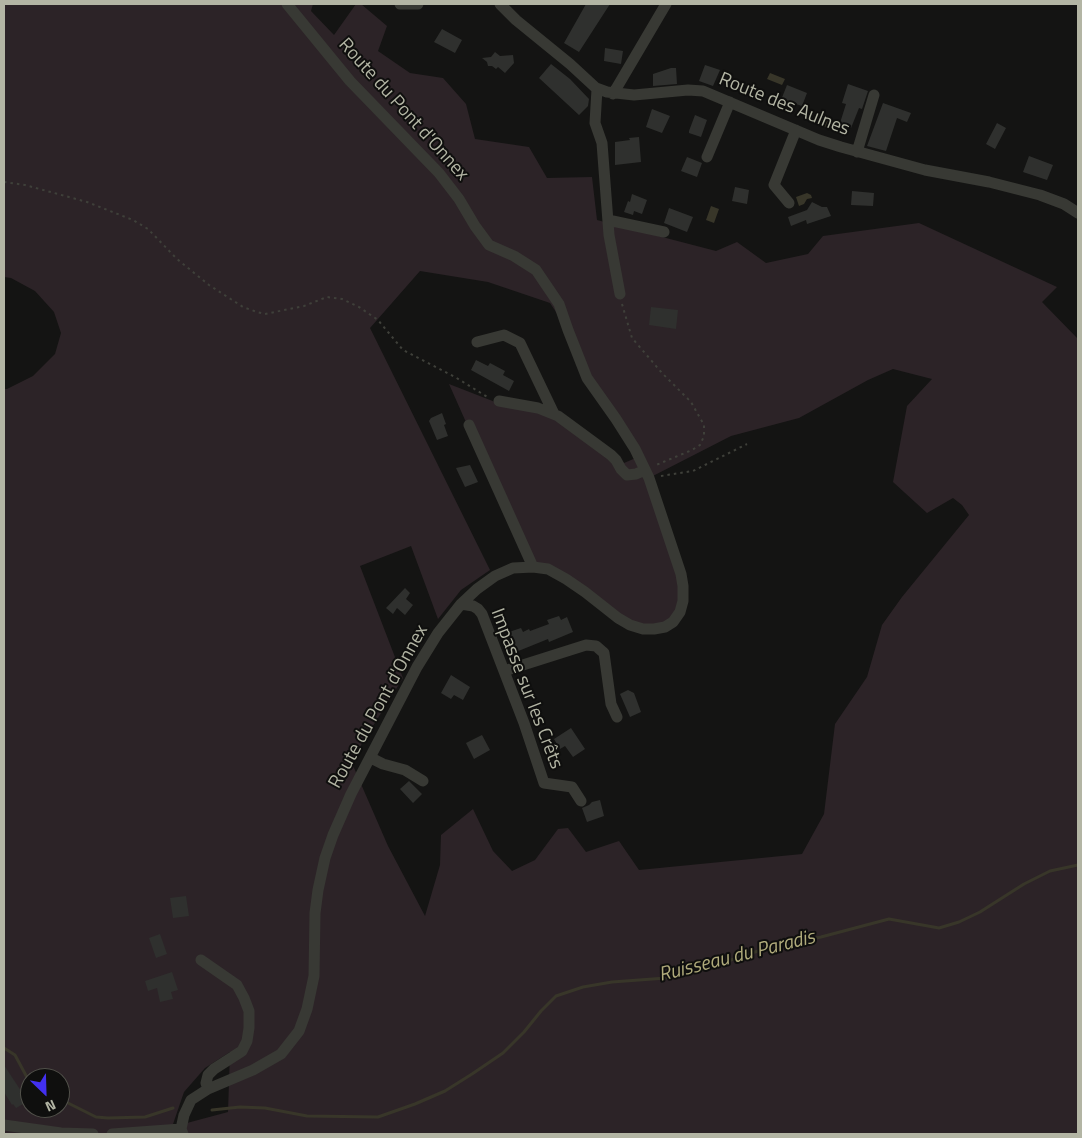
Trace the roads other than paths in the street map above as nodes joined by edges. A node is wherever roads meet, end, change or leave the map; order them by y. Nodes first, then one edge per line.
1 (287, 4) edge
2 (400, 4) edge
3 (418, 4) edge
4 (500, 4) edge
5 (666, 4) edge
6 (598, 88) junction
7 (613, 94) junction
8 (874, 95) dead end
9 (730, 102) junction
10 (796, 130) junction
11 (857, 152) junction
12 (707, 157) dead end
13 (789, 203) dead end
14 (1078, 213) edge
15 (608, 220) junction
16 (664, 232) dead end
17 (620, 294) road end
18 (477, 342) dead end
19 (499, 401) road end
20 (554, 414) junction
21 (469, 425) dead end
22 (647, 474) junction
23 (533, 567) junction
24 (461, 604) junction
25 (504, 672) junction
26 (617, 717) dead end
27 (371, 758) junction
28 (423, 780) dead end
29 (581, 802) dead end
30 (201, 960) dead end
31 (208, 1089) junction
32 (4, 1125) edge
33 (182, 1132) edge
34 (93, 1134) edge
35 (112, 1134) edge

1 - 22 street, Route du Pont d'Onnex
2 - 3 street
4 - 6 street, Route des Aulnes
5 - 7 street
6 - 7 street, Route des Aulnes
6 - 15 street
7 - 9 street, Route des Aulnes
8 - 11 street
9 - 10 street, Route des Aulnes
9 - 12 street
10 - 11 street, Route des Aulnes
10 - 13 street
11 - 14 street, Route des Aulnes
15 - 16 street
15 - 17 street
18 - 20 street
19 - 20 street
20 - 22 street
21 - 23 street
22 - 23 street, Route du Pont d'Onnex
23 - 24 street, Route du Pont d'Onnex
24 - 25 street, Impasse sur les Crêts
24 - 27 street, Route du Pont d'Onnex
25 - 26 street
25 - 29 street, Impasse sur les Crêts
27 - 28 street
27 - 31 street, Route du Pont d'Onnex
30 - 31 street
31 - 33 street, Route du Pont d'Onnex
32 - 34 street
33 - 35 street

